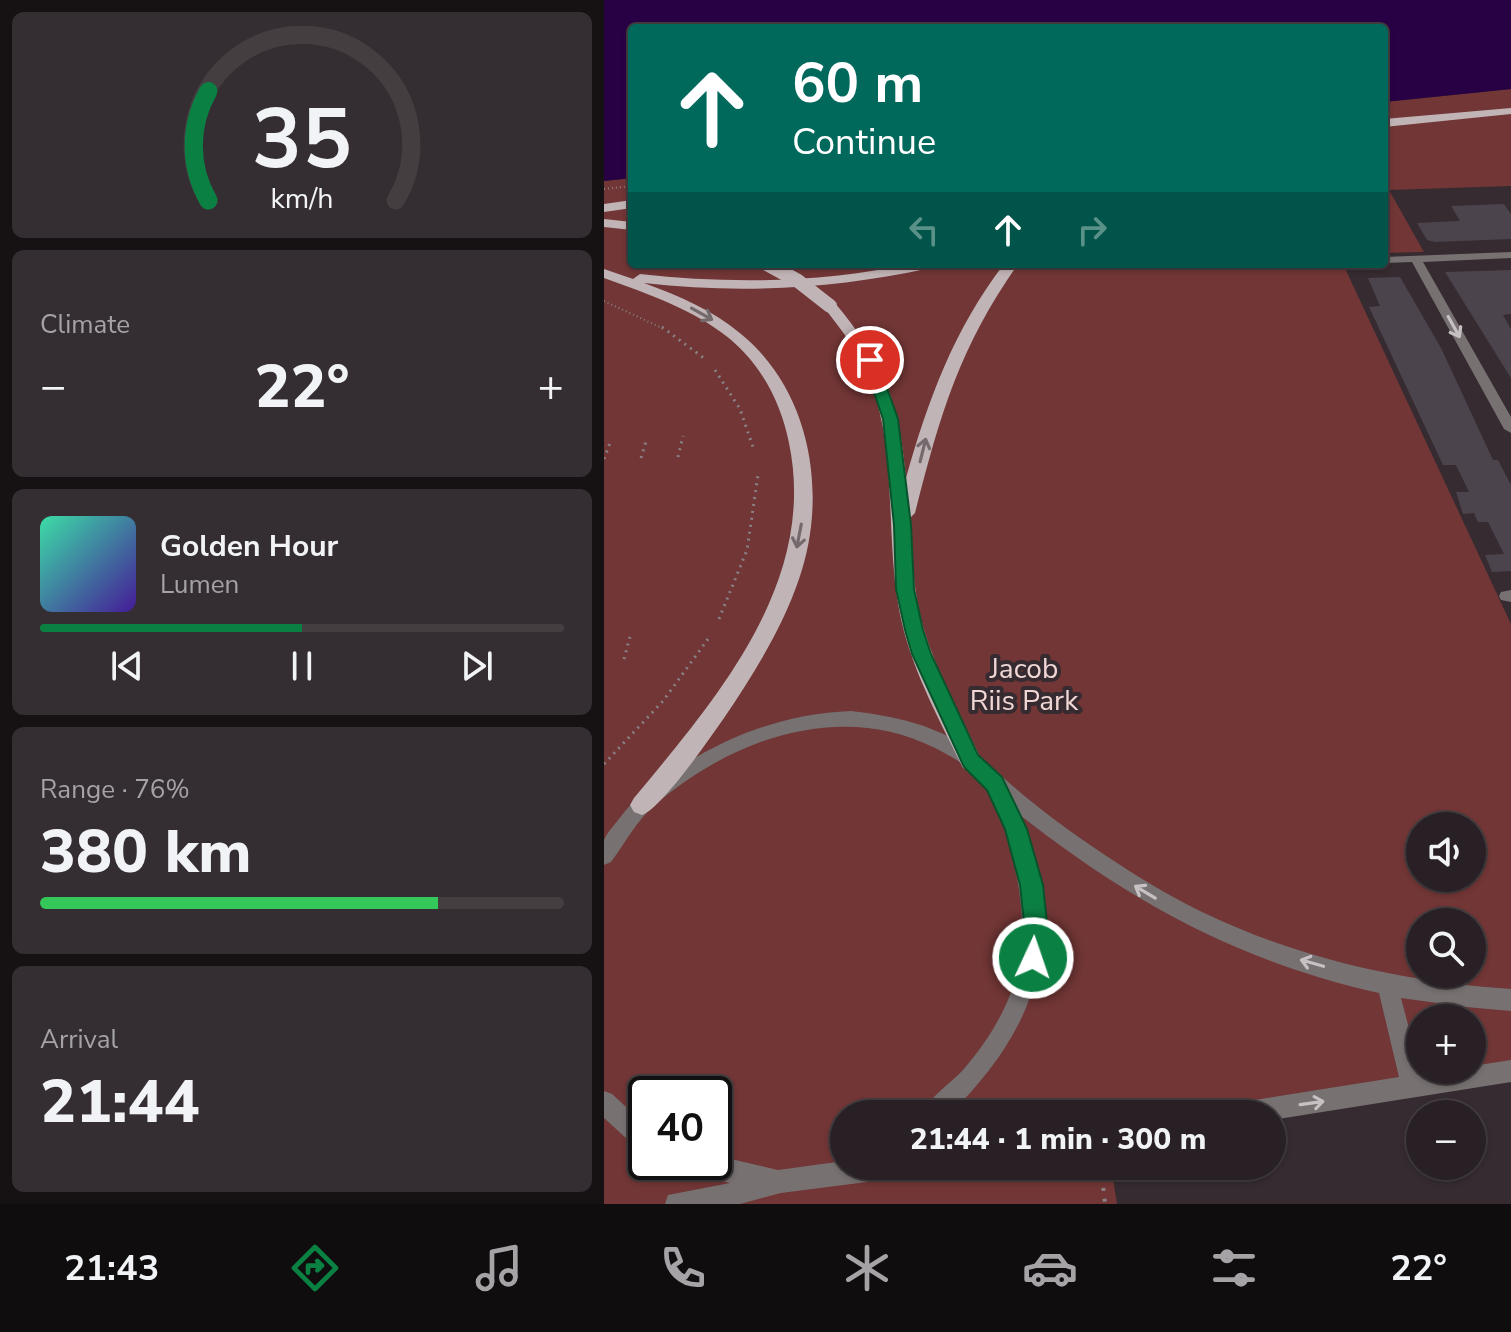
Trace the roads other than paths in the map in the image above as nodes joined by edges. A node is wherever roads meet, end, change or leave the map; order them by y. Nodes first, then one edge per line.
1 (1511, 111) edge
2 (1388, 123) edge
3 (628, 205) edge
4 (604, 208) edge
5 (604, 223) edge
6 (628, 226) edge
7 (1511, 255) edge
8 (1416, 259) junction
9 (1388, 260) edge
10 (774, 268) edge
11 (909, 268) edge
12 (1008, 268) edge
13 (604, 273) edge
14 (1511, 429) edge
15 (903, 525) junction
16 (971, 761) junction
17 (995, 784) junction
18 (637, 811) junction
19 (604, 834) edge
20 (604, 856) edge
21 (1387, 984) junction
22 (1511, 1000) edge
23 (1511, 1071) edge
24 (1413, 1088) junction
25 (950, 1100) edge
26 (604, 1102) edge
27 (1286, 1107) edge
28 (628, 1124) edge
29 (732, 1171) edge
30 (830, 1173) edge
31 (781, 1181) junction
32 (677, 1204) edge

1 - 2 main road
3 - 4 main road
5 - 6 main road
7 - 8 street
8 - 9 street
8 -> 14 street
10 - 15 main road, bridge
11 - 13 main road
15 -> 12 main road
13 -> 18 main road
15 - 16 main road
16 - 17 street
16 - 18 street
21 -> 17 street
17 - 25 street
18 - 19 street
18 - 20 street
21 - 22 street
21 - 24 street
23 - 24 street
27 -> 24 street
26 - 28 street
29 - 31 street
30 - 31 street
31 - 32 street

